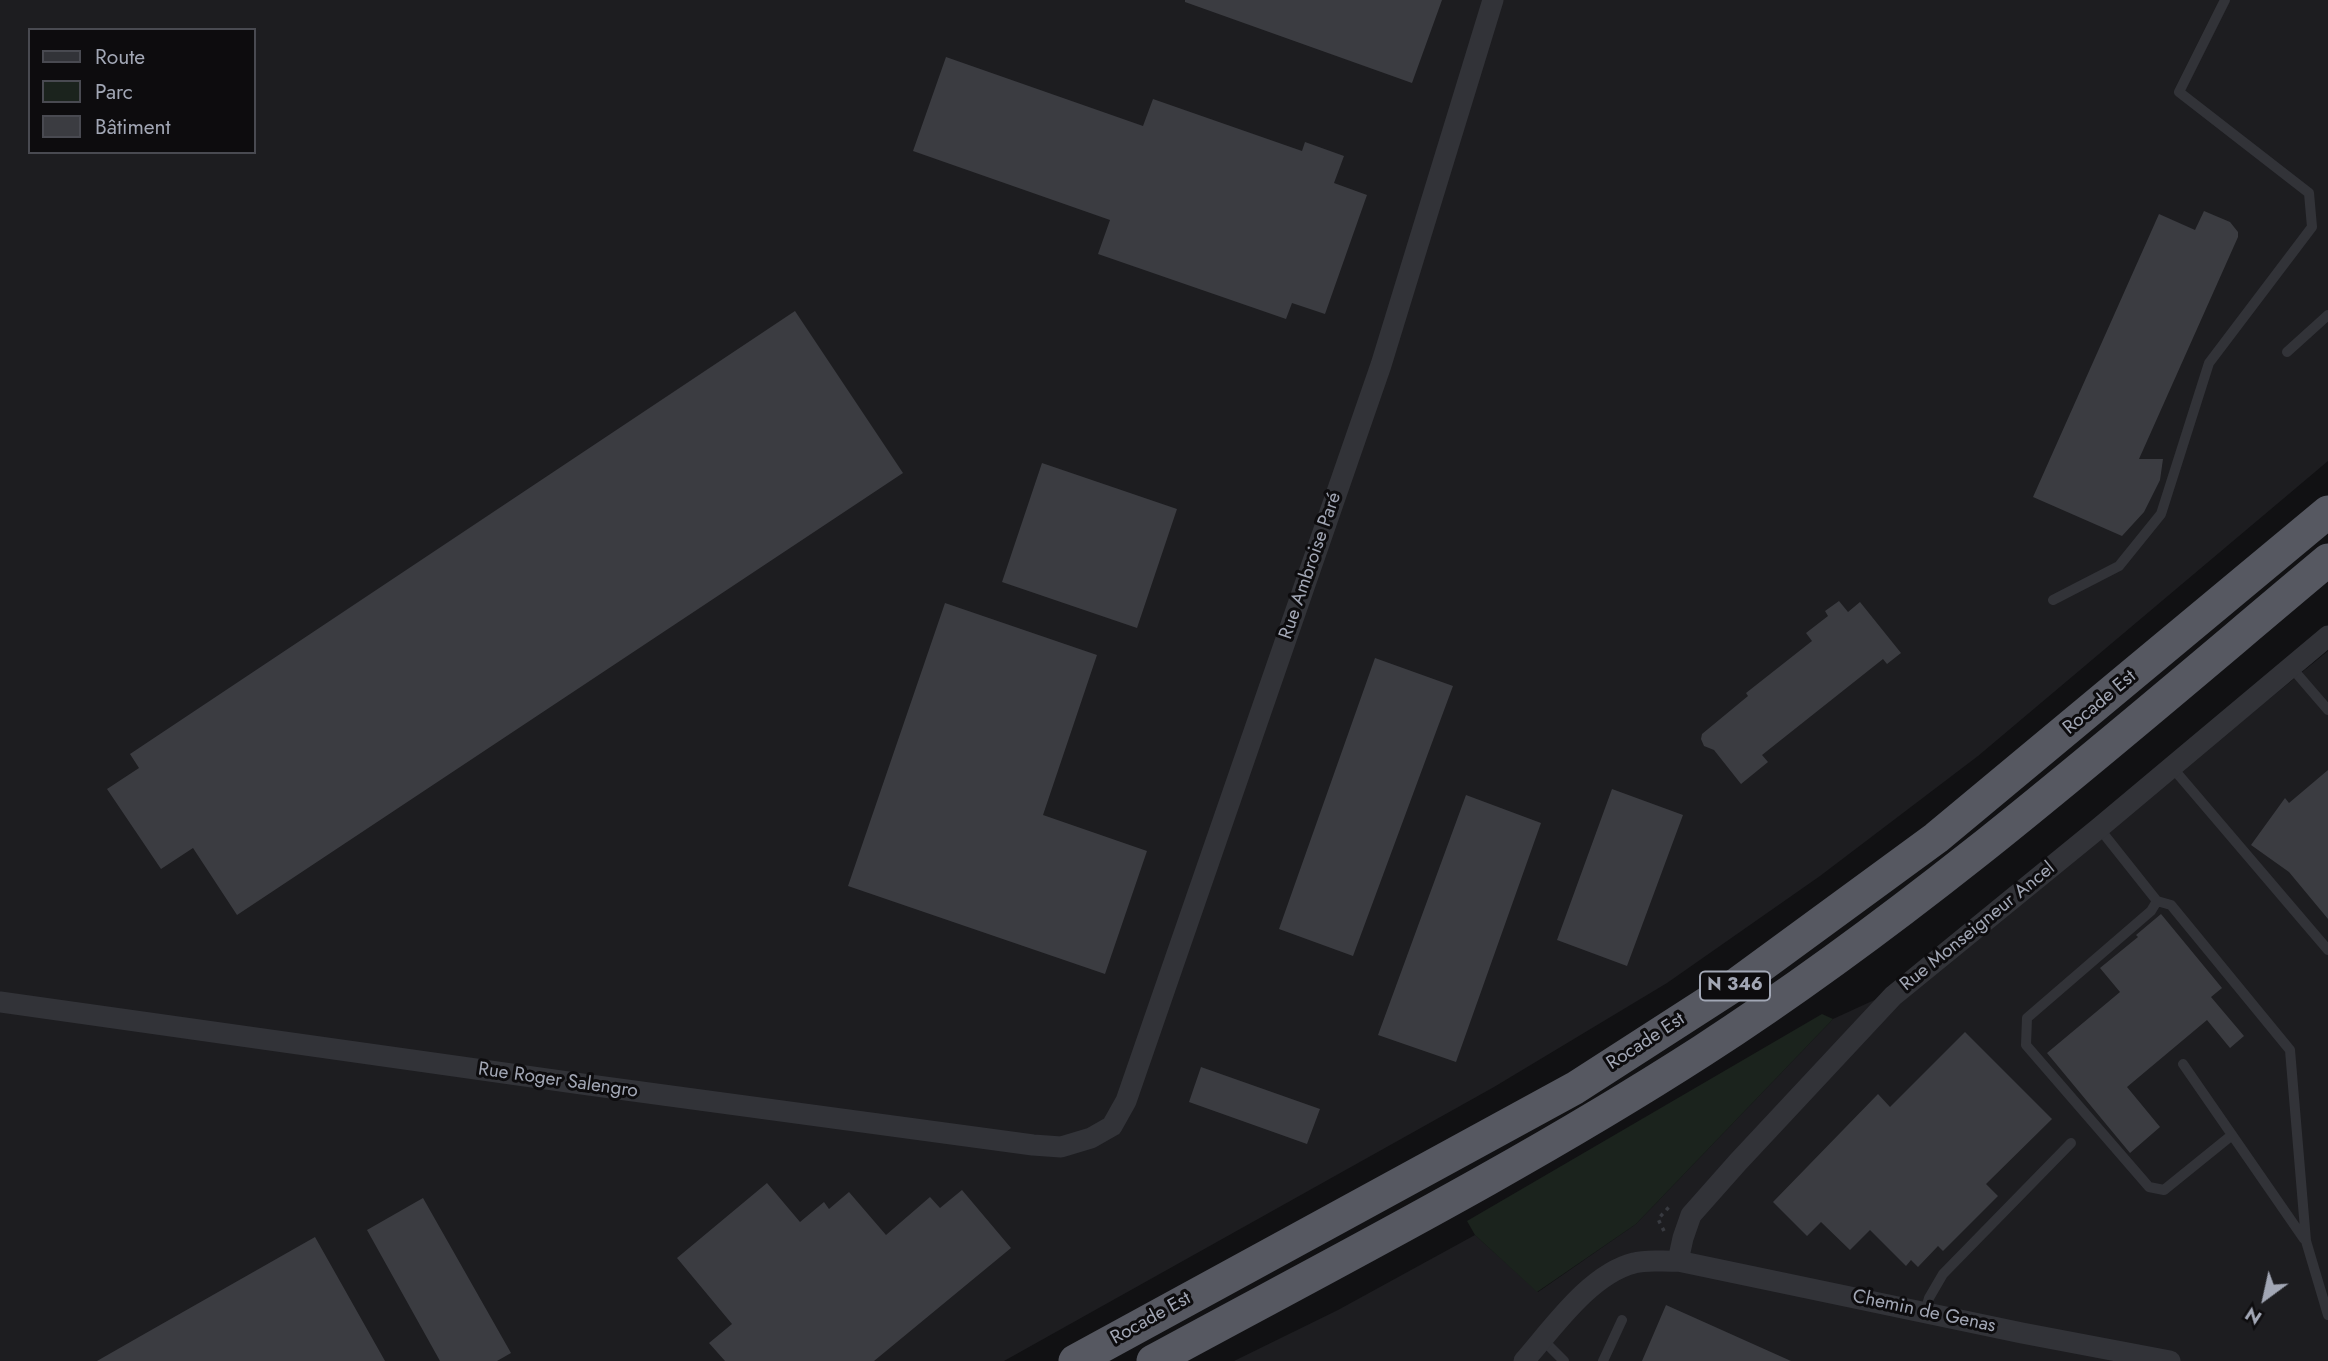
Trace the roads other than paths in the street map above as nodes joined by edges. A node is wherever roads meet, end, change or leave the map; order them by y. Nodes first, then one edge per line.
1 (1493, 0) edge
2 (2225, 0) edge
3 (2328, 315) edge
4 (2287, 352) dead end
5 (2328, 512) edge
6 (2328, 561) edge
7 (2053, 600) dead end
8 (2328, 636) edge
9 (2291, 667) junction
10 (2328, 710) edge
11 (2171, 766) junction
12 (2099, 828) junction
13 (2157, 901) junction
14 (2328, 950) edge
15 (0, 1002) edge
16 (2183, 1064) dead end
17 (1112, 1126) joint
18 (2232, 1135) junction
19 (2071, 1143) dead end
20 (2306, 1241) junction
21 (1678, 1261) junction
22 (1925, 1312) junction
23 (2328, 1315) edge
24 (1622, 1320) dead end
25 (1543, 1340) junction
26 (1075, 1361) edge
27 (1153, 1361) edge
28 (1524, 1361) edge
29 (1564, 1361) edge
30 (1603, 1361) edge
31 (2170, 1361) edge

1 - 17 street, Rue Ambroise Paré
2 - 7 lane
3 - 4 lane
5 - 26 highway, Rocade Est / N 346
6 - 27 highway, Rocade Est / N 346
8 - 9 street, Rue Monseigneur Ancel
9 - 10 lane
9 - 11 street, Rue Monseigneur Ancel
11 - 12 street, Rue Monseigneur Ancel
11 - 14 lane
12 - 13 lane
12 - 21 street, Rue Monseigneur Ancel
13 - 18 lane
13 - 20 lane
15 - 17 street, Rue Roger Salengro
16 - 18 lane
18 - 20 lane
19 - 22 lane
20 - 23 lane
21 - 22 street, Chemin de Genas
21 - 25 street, Chemin de Genas
22 - 31 street, Chemin de Genas
24 - 30 lane
25 - 28 street, Chemin de Genas
25 - 29 lane

